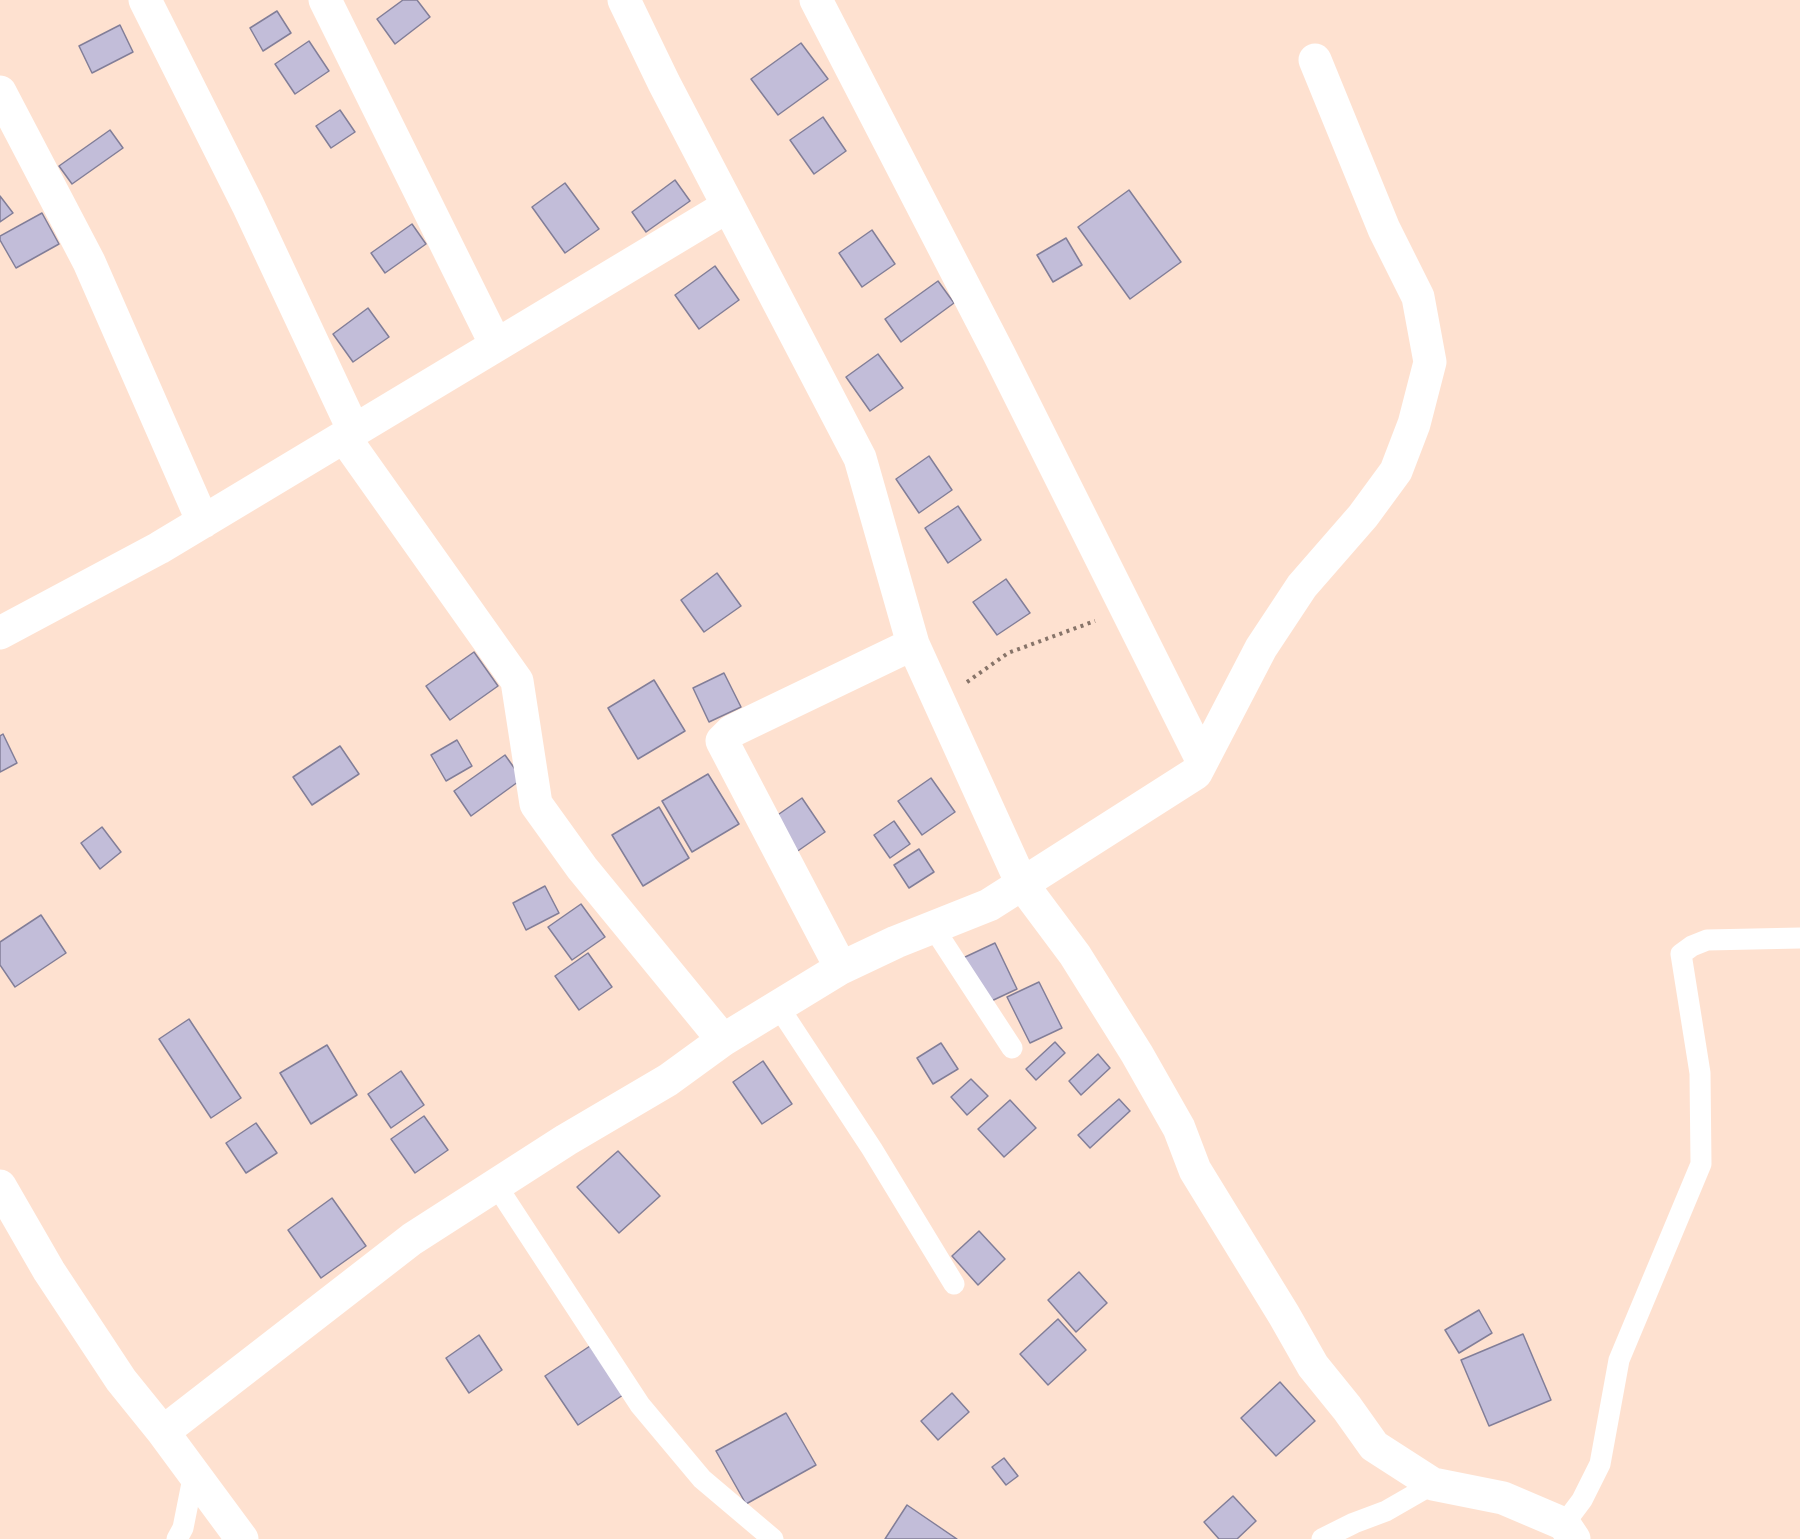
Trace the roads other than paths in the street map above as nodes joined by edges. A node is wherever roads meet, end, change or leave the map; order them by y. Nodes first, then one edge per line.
1 (145, 0) edge
2 (325, 0) edge
3 (624, 0) edge
4 (816, 0) edge
5 (1315, 60) dead end
6 (0, 92) edge
7 (728, 206) junction
8 (496, 345) junction
9 (349, 434) junction
10 (203, 522) junction
11 (0, 633) edge
12 (913, 644) junction
13 (1202, 760) junction
14 (1022, 884) junction
15 (933, 927) junction
16 (1800, 938) edge
17 (842, 968) junction
18 (778, 1006) junction
19 (723, 1040) junction
20 (1012, 1048) dead end
21 (495, 1185) junction
22 (0, 1186) edge
23 (954, 1284) dead end
24 (163, 1432) junction
25 (194, 1473) junction
26 (1433, 1484) junction
27 (1569, 1531) edge
28 (177, 1539) edge
29 (242, 1539) edge
30 (773, 1539) edge
31 (1322, 1539) edge

1 - 9 street
2 - 8 street
3 - 7 street
4 - 13 street
5 - 13 street
6 - 10 street
7 - 8 street
7 - 12 street
8 - 9 street
9 - 10 street
9 - 19 street
10 - 11 street
12 - 14 street
12 - 17 street
13 - 14 street
14 - 15 street
14 - 26 street
15 - 17 street
15 - 20 lane
16 - 27 lane
17 - 18 street
18 - 19 street
18 - 23 lane
19 - 21 street
21 - 24 street
21 - 30 lane
22 - 24 street
24 - 25 street
25 - 28 lane
25 - 29 street
26 - 27 street
26 - 31 lane

